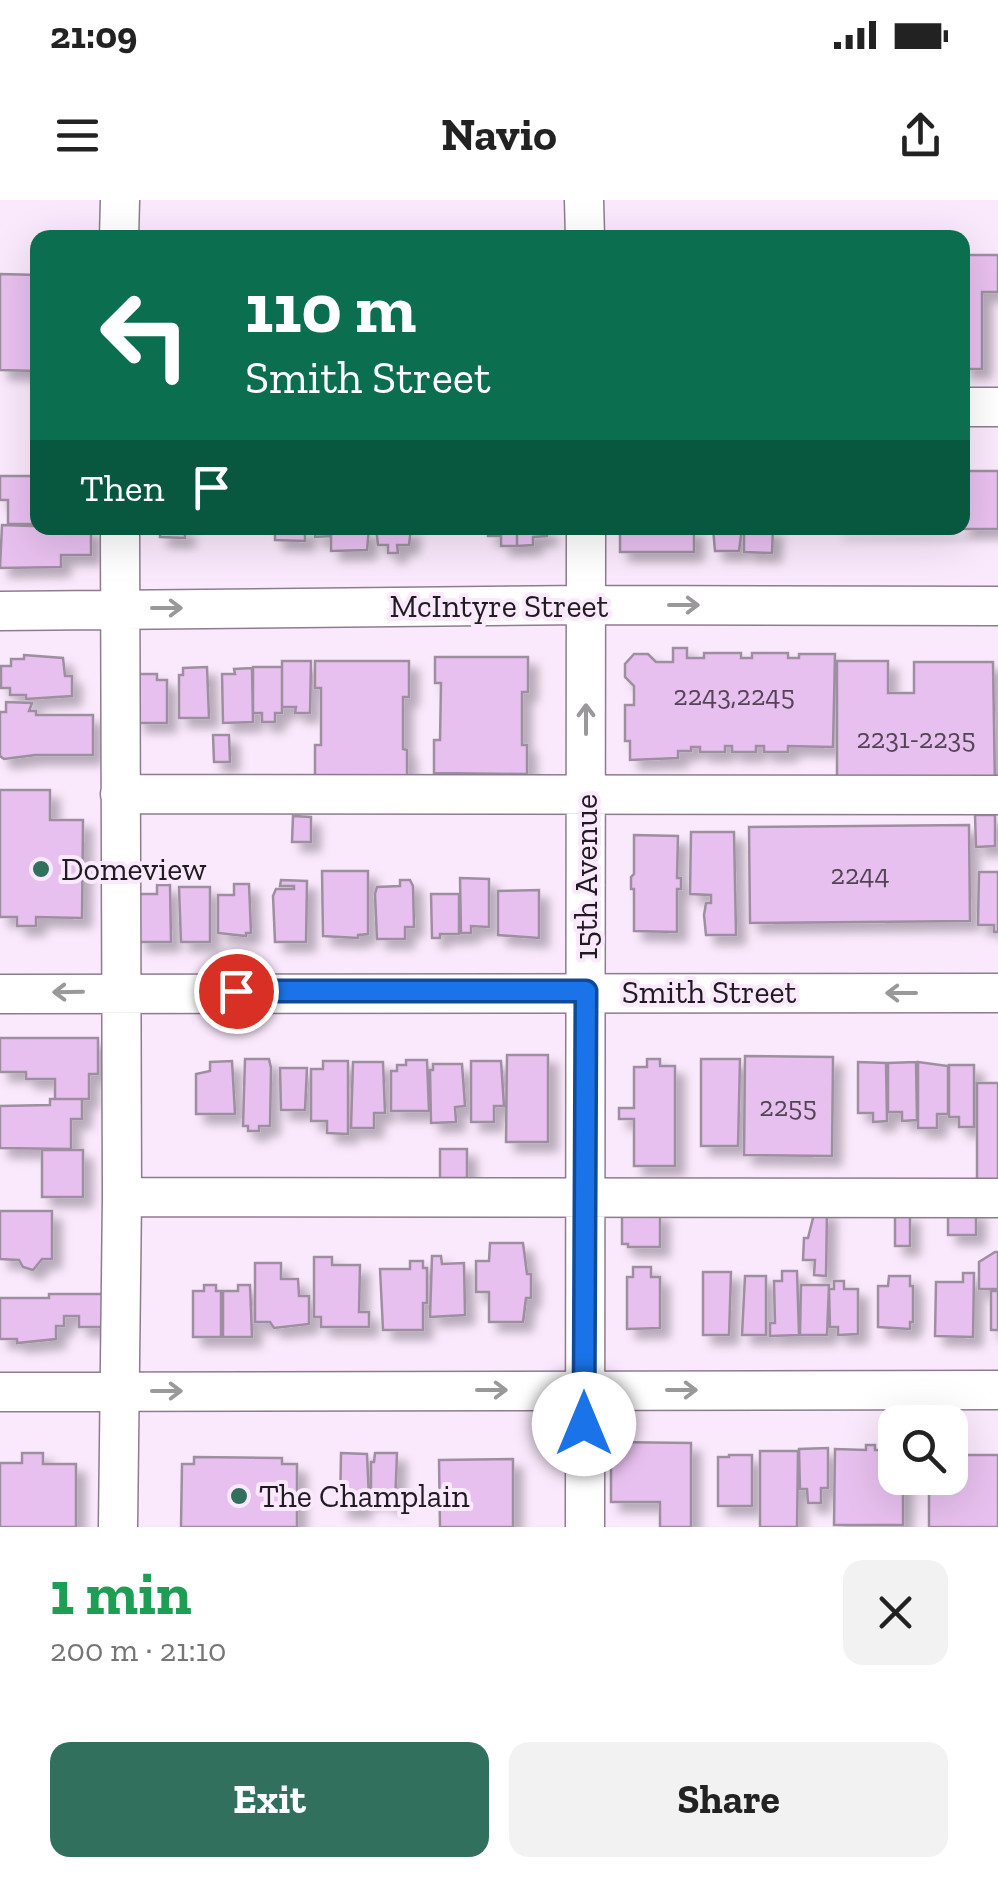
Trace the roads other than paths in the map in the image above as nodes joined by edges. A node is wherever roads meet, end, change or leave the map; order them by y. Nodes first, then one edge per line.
1 (120, 200) edge
2 (584, 200) edge
3 (120, 230) edge
4 (584, 230) edge
5 (970, 407) edge
6 (998, 407) edge
7 (120, 535) edge
8 (586, 535) edge
9 (586, 605) junction
10 (998, 606) edge
11 (121, 609) junction
12 (0, 611) edge
13 (120, 794) junction
14 (586, 795) junction
15 (998, 795) edge
16 (120, 991) junction
17 (586, 991) junction
18 (998, 993) edge
19 (0, 994) edge
20 (122, 1197) junction
21 (585, 1198) junction
22 (998, 1198) edge
23 (584, 1390) junction
24 (998, 1390) edge
25 (119, 1391) junction
26 (0, 1392) edge
27 (118, 1527) edge
28 (585, 1527) edge

1 - 3 street
2 - 4 street
5 - 6 street
7 - 11 street
8 - 9 street, 15th Avenue
9 -> 10 street, McIntyre Street
11 -> 9 street, McIntyre Street
14 -> 9 street, 15th Avenue
11 - 12 street, McIntyre Street
11 - 13 street
13 - 14 street
13 - 16 street
14 - 15 street
14 - 17 street, 15th Avenue
16 - 17 street, Smith Street
16 -> 19 street, Smith Street
16 - 20 street
18 -> 17 street, Smith Street
17 - 21 street, 15th Avenue
20 - 21 street
20 - 25 street
21 - 22 street
21 - 23 street, 15th Avenue
23 -> 24 street
25 -> 23 street
23 - 28 street, 15th Avenue
25 - 26 street
25 - 27 street

